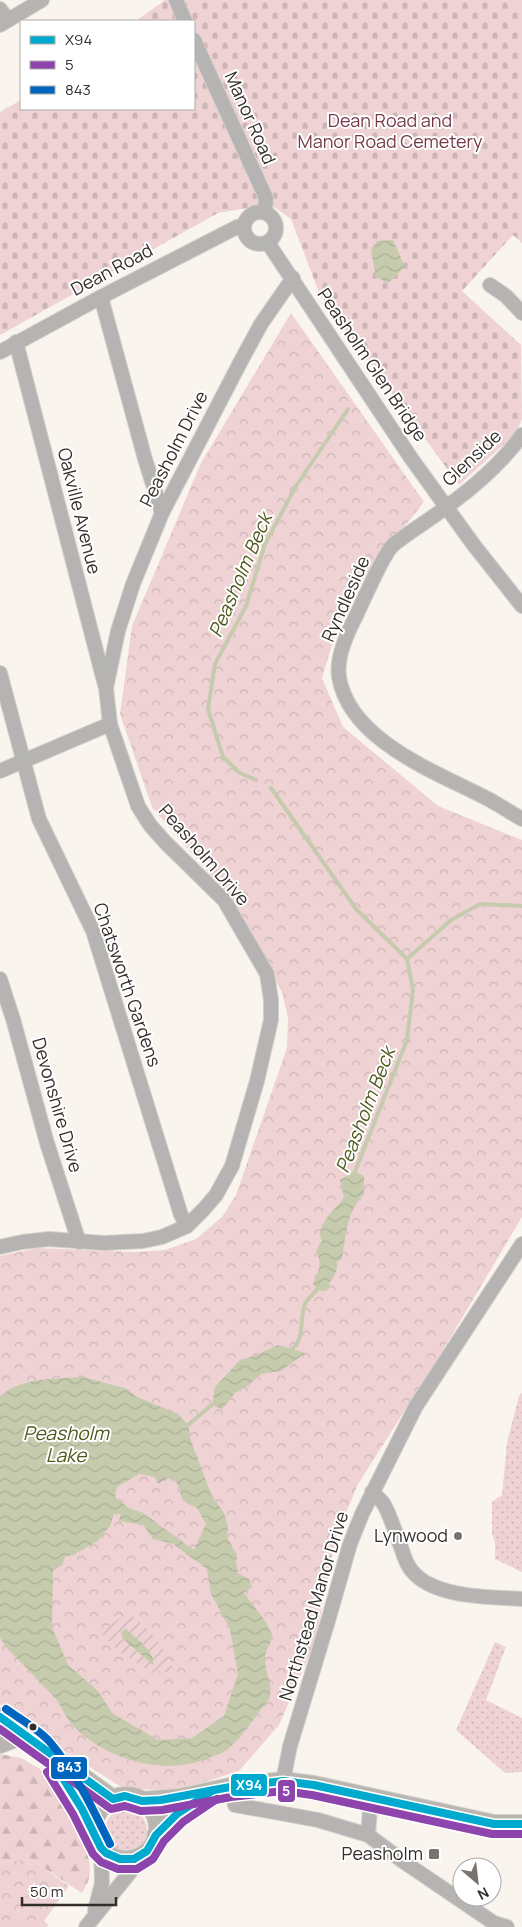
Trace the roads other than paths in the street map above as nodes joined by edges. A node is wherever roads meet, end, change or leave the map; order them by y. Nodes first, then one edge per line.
1 (42, 0) edge
2 (176, 0) edge
3 (3, 18) edge
4 (185, 20) edge
5 (195, 42) edge
6 (265, 212) junction
7 (244, 226) junction
8 (268, 243) junction
9 (293, 278) junction
10 (490, 285) dead end
11 (101, 297) junction
12 (522, 313) edge
13 (16, 342) junction
14 (0, 352) edge
15 (522, 435) edge
16 (446, 508) junction
17 (162, 513) junction
18 (522, 606) edge
19 (0, 673) edge
20 (106, 688) junction
21 (110, 724) junction
22 (23, 760) junction
23 (0, 771) edge
24 (522, 819) edge
25 (0, 979) edge
26 (187, 1226) junction
27 (78, 1242) junction
28 (0, 1247) edge
29 (520, 1250) edge
30 (372, 1492) junction
31 (522, 1599) edge
32 (0, 1717) edge
33 (24, 1735) junction
34 (0, 1744) edge
35 (41, 1747) junction
36 (283, 1781) junction
37 (222, 1789) junction
38 (371, 1797) junction
39 (113, 1799) junction
40 (142, 1801) junction
41 (522, 1824) edge
42 (156, 1835) junction
43 (368, 1835) junction
44 (98, 1841) junction
45 (147, 1851) junction
46 (90, 1922) edge
47 (507, 1927) edge

1 - 3 street
2 - 4 street
5 - 6 street, Manor Road
6 - 7 street
6 - 8 street, Manor Road
7 - 8 street
7 - 11 street, Dean Road
8 - 9 street, Peasholm Glen Bridge
9 - 16 street, Peasholm Glen Bridge
9 - 17 street, Peasholm Drive
10 - 12 street
11 - 13 street, Dean Road
11 - 17 street
13 - 14 street, Dean Road
13 - 20 street, Oakville Avenue
15 - 16 street, Glenside
16 - 18 street
16 - 24 street, Ryndleside
17 - 20 street, Peasholm Drive
19 - 22 street, Chatsworth Gardens
20 - 21 street, Peasholm Drive
21 - 22 street
21 - 26 street, Peasholm Drive
22 - 23 street
22 - 26 street, Chatsworth Gardens
25 - 27 street, Devonshire Drive
26 - 27 street, Peasholm Drive
27 - 28 street, Peasholm Drive
29 - 30 street, Northstead Manor Drive
30 - 31 street
30 - 36 street, Northstead Manor Drive
32 - 33 main road
33 - 34 main road
33 - 35 main road
35 - 39 main road
35 - 44 main road
36 - 37 main road
36 - 38 main road
37 - 40 main road
37 - 42 main road
37 - 43 street
38 - 41 main road
38 - 43 street
39 - 40 main road
39 - 44 main road
40 - 42 main road
42 - 45 main road
43 - 47 street
44 - 45 main road
44 - 46 street
45 - 46 street

